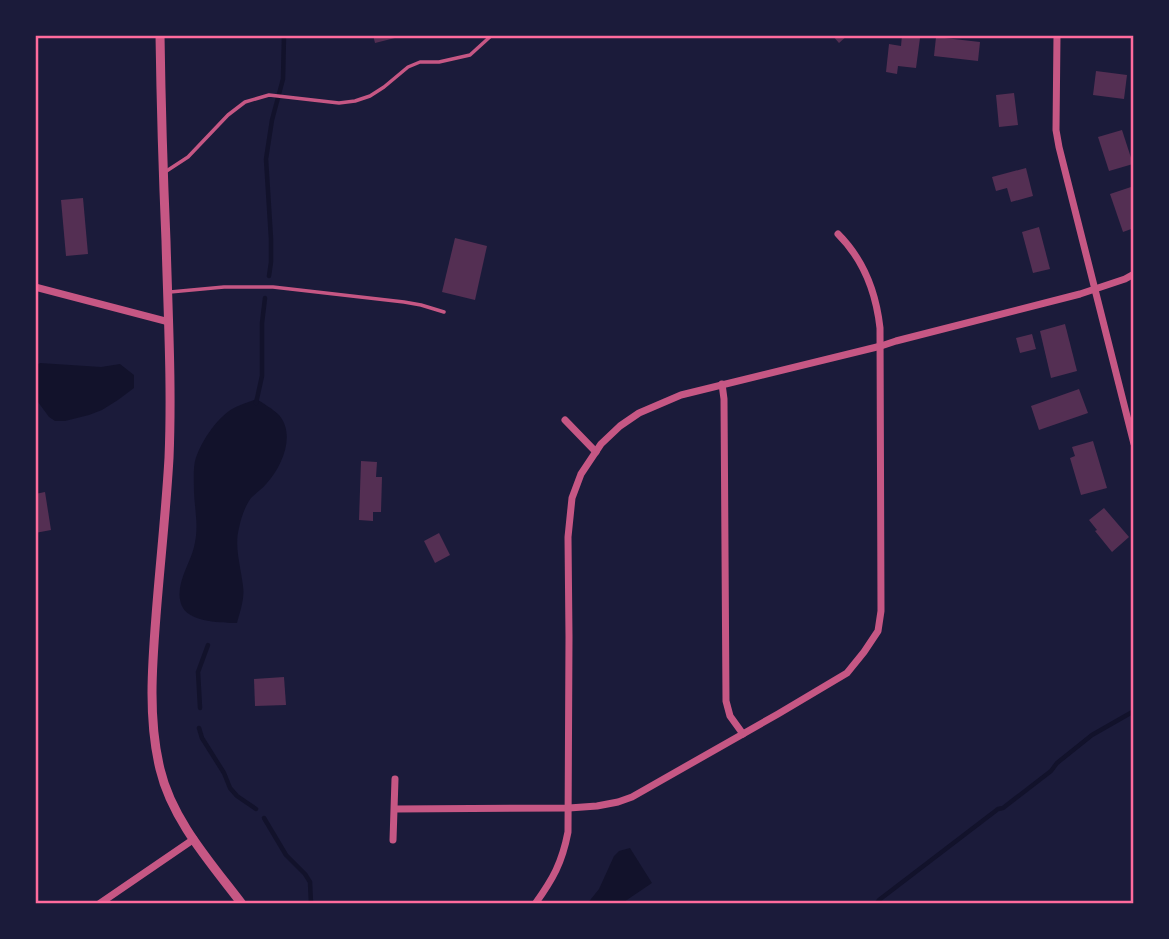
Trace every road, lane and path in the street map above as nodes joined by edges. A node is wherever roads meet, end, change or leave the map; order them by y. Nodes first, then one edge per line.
1 (160, 35) edge
2 (492, 35) edge
3 (1057, 35) edge
4 (163, 173) junction
5 (838, 233) dead end
6 (1134, 274) edge
7 (35, 288) edge
8 (1095, 289) junction
9 (167, 292) junction
10 (444, 312) dead end
11 (169, 322) junction
12 (881, 346) junction
13 (722, 384) junction
14 (565, 420) dead end
15 (1134, 444) edge
16 (596, 452) junction
17 (743, 734) junction
18 (395, 779) dead end
19 (395, 808) junction
20 (569, 808) junction
21 (194, 839) junction
22 (393, 840) dead end
23 (99, 904) edge
24 (242, 904) edge
25 (536, 904) edge

1 - 4 street
2 - 4 lane
3 - 8 street
4 - 9 street
5 - 12 street
6 - 8 street
7 - 11 street
8 - 12 street
8 - 15 street
9 - 10 lane
9 - 11 street
11 - 21 street
12 - 13 street
12 - 17 street
13 - 16 street
13 - 17 street
14 - 16 street
16 - 20 street
17 - 20 street
18 - 19 street
19 - 20 street
19 - 22 street
20 - 25 street
21 - 23 street
21 - 24 street

